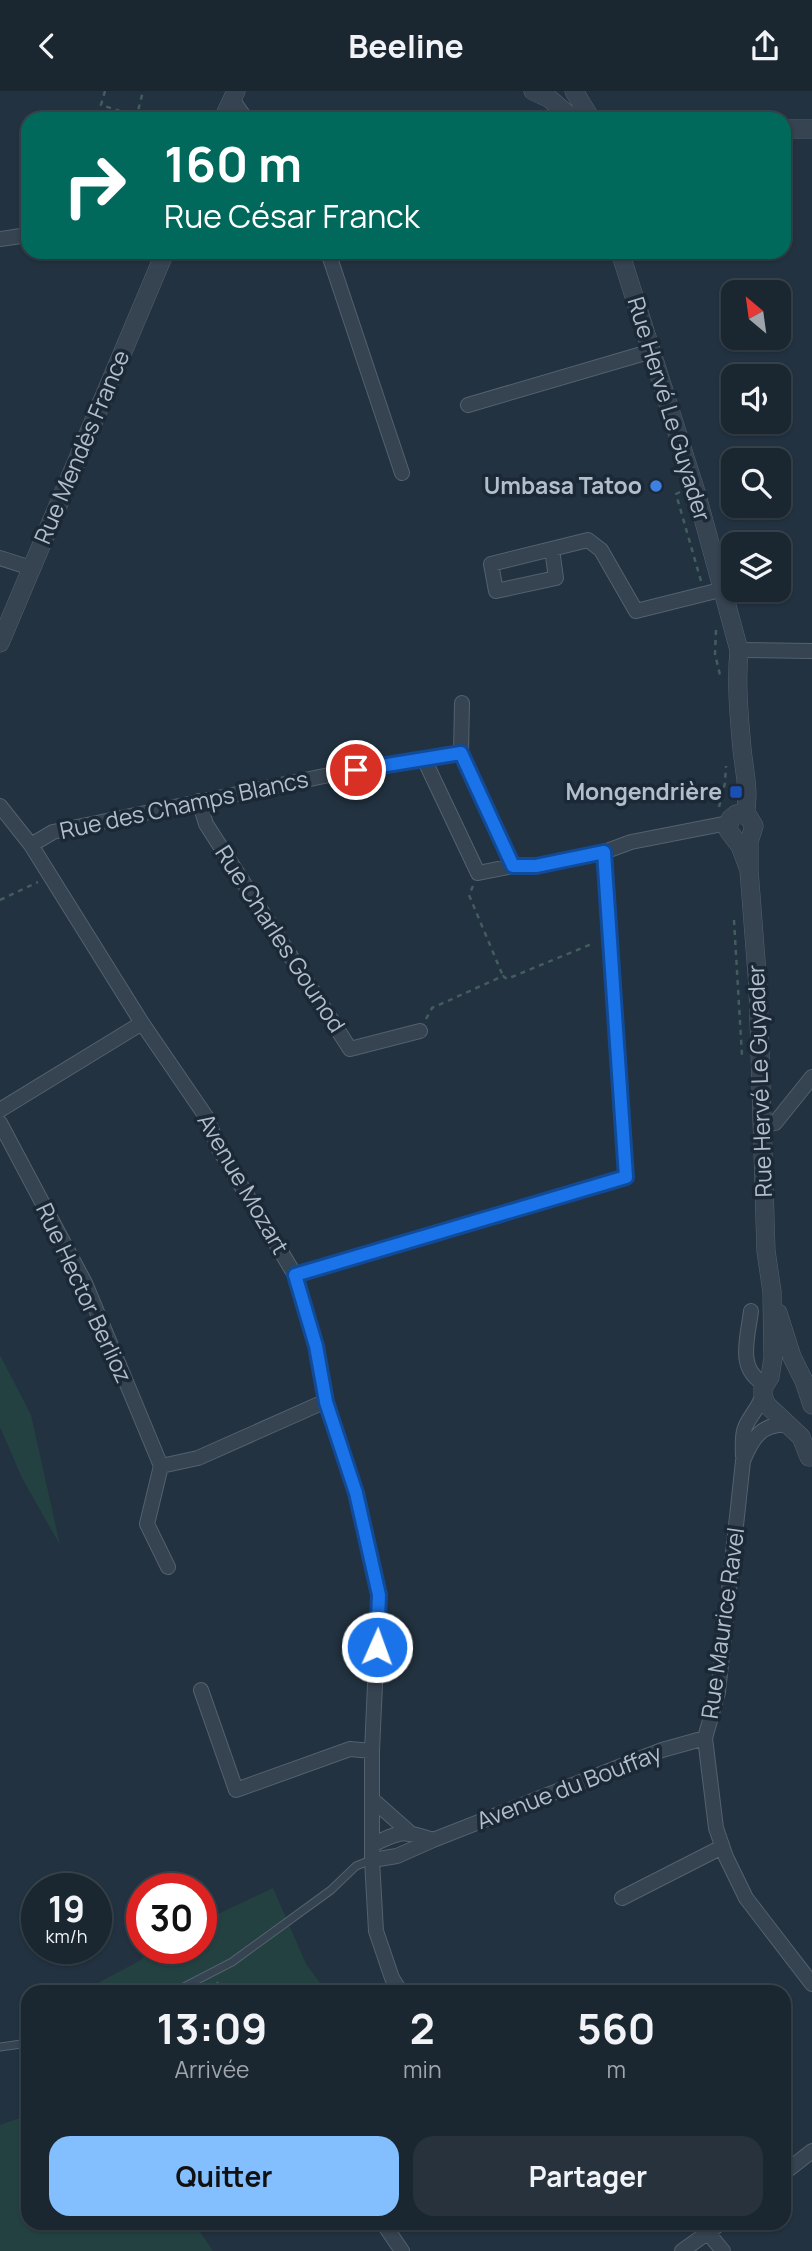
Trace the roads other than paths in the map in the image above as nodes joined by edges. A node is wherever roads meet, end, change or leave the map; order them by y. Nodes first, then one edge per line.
1 (533, 91) edge
2 (574, 91) edge
3 (234, 95) edge
4 (226, 112) edge
5 (242, 112) edge
6 (565, 112) edge
7 (587, 112) edge
8 (791, 129) edge
9 (812, 129) edge
10 (21, 236) edge
11 (0, 239) edge
12 (162, 259) edge
13 (330, 259) edge
14 (622, 259) edge
15 (652, 351) junction
16 (468, 404) dead end
17 (402, 473) dead end
18 (552, 549) junction
19 (0, 558) edge
20 (31, 568) junction
21 (721, 579) edge
22 (721, 590) edge
23 (727, 602) edge
24 (0, 643) edge
25 (740, 650) junction
26 (812, 651) edge
27 (462, 703) dead end
28 (461, 753) junction
29 (424, 759) junction
30 (199, 801) junction
31 (0, 806) edge
32 (734, 830) junction
33 (31, 845) junction
34 (604, 852) junction
35 (513, 866) junction
36 (142, 1023) junction
37 (420, 1031) road end
38 (812, 1077) edge
39 (0, 1110) edge
40 (0, 1123) edge
41 (764, 1125) junction
42 (295, 1275) junction
43 (772, 1293) junction
44 (751, 1311) dead end
45 (801, 1377) junction
46 (766, 1386) junction
47 (326, 1402) junction
48 (812, 1405) edge
49 (788, 1425) junction
50 (811, 1459) edge
51 (743, 1461) junction
52 (161, 1466) junction
53 (168, 1567) dead end
54 (201, 1690) dead end
55 (705, 1738) junction
56 (372, 1751) junction
57 (373, 1800) junction
58 (408, 1831) junction
59 (433, 1840) junction
60 (372, 1845) junction
61 (722, 1847) junction
62 (372, 1860) junction
63 (622, 1898) dead end
64 (812, 1983) edge
65 (188, 1985) edge
66 (396, 1985) edge
67 (21, 2044) edge
68 (0, 2047) edge
69 (812, 2151) edge
70 (791, 2168) edge
71 (388, 2230) edge
72 (702, 2230) edge
73 (707, 2230) edge
74 (402, 2251) edge
75 (682, 2251) edge
76 (723, 2251) edge

1 - 6 street
2 - 7 street
3 - 4 street
3 - 5 street
8 - 9 street
10 - 11 street
12 - 20 street, Rue Mendès France
13 - 17 street
14 - 15 street, Rue Hervé Le Guyader
15 - 16 street
15 - 21 street, Rue Hervé Le Guyader
18 - 18 street
18 - 22 street
19 - 20 street
20 - 24 street, Rue Mendès France
23 - 25 street, Rue Hervé Le Guyader
25 - 26 street
25 - 32 street, Rue Hervé Le Guyader
27 - 28 street
28 - 29 street, Rue des Champs Blancs
28 - 35 street
29 - 30 street, Rue des Champs Blancs
29 - 35 street
30 - 33 street, Rue des Champs Blancs
30 - 37 street, Rue Charles Gounod
31 - 33 street, Avenue Mozart
32 - 34 street
32 - 41 street, Rue Hervé Le Guyader
33 - 36 street, Avenue Mozart
34 - 35 street
34 - 42 street
36 - 39 street
36 - 42 street, Avenue Mozart
38 - 41 street
40 - 52 street, Rue Hector Berlioz
41 - 43 street, Rue Hervé Le Guyader
42 - 47 street, Avenue Mozart
43 - 45 street, Rue Hervé Le Guyader
43 - 46 street, Rue Hervé Le Guyader
44 - 46 street
45 - 46 street
45 - 48 street, Rue Hervé Le Guyader
46 - 49 street
46 - 51 street
47 - 52 street
47 - 56 street, Avenue Mozart
49 - 50 street
49 - 51 street, Rue Maurice Ravel
51 - 55 street, Rue Maurice Ravel
52 - 53 street
54 - 56 street
55 - 59 street, Avenue du Bouffay
55 - 61 street, Rue Maurice Ravel
56 - 57 street, Avenue Mozart
57 - 58 street
57 - 60 street, Avenue Mozart
58 - 59 street
58 - 60 street
59 - 62 street, Avenue du Bouffay
60 - 62 street, Avenue Mozart
61 - 63 street
61 - 64 street, Rue Maurice Ravel
62 - 65 lane
62 - 66 street, Avenue Mozart
67 - 68 lane
69 - 70 street
71 - 74 street
72 - 75 street
73 - 76 street

